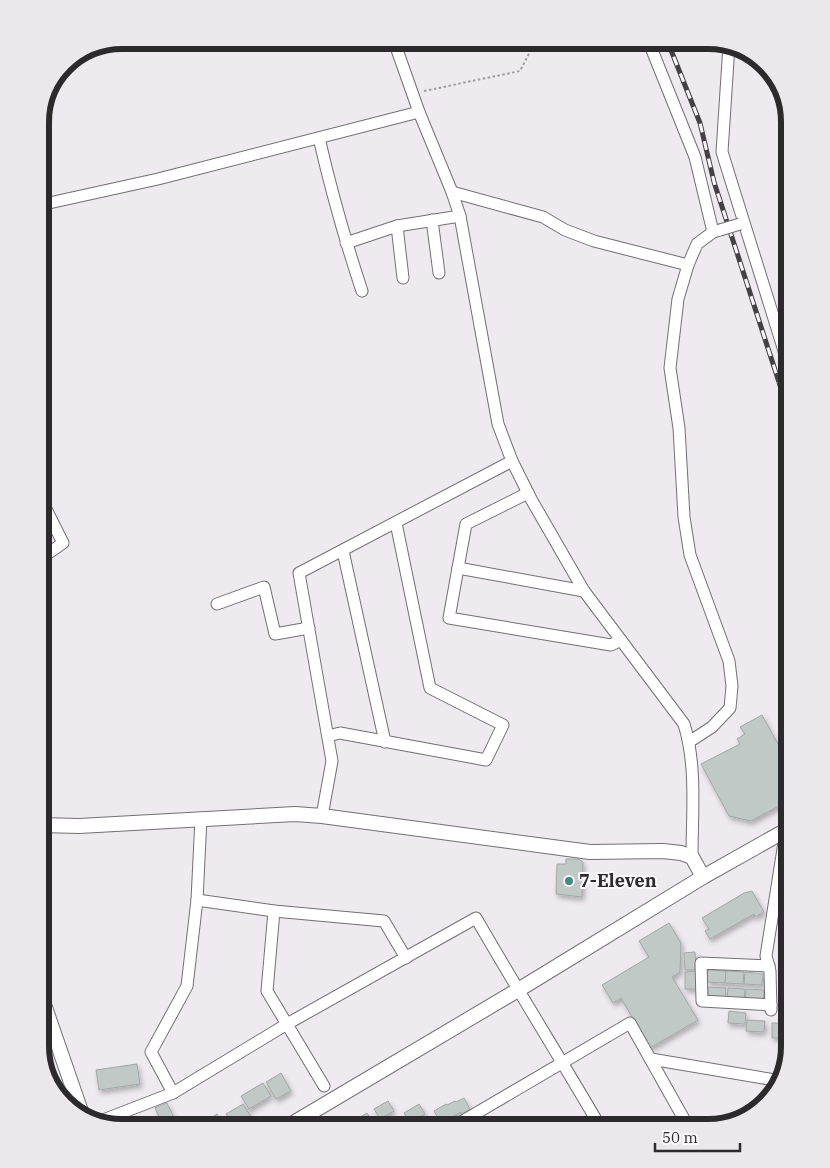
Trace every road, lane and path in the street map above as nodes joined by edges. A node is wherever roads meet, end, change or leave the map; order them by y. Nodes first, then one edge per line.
1 (396, 49) edge
2 (531, 49) edge
3 (652, 49) edge
4 (729, 52) edge
5 (412, 93) junction
6 (419, 112) junction
7 (319, 138) junction
8 (452, 192) junction
9 (49, 203) edge
10 (460, 216) junction
11 (432, 220) junction
12 (742, 223) junction
13 (397, 226) junction
14 (716, 231) junction
15 (346, 242) junction
16 (688, 265) junction
17 (439, 273) dead end
18 (403, 278) dead end
19 (362, 291) dead end
20 (776, 324) junction
21 (781, 325) edge
22 (781, 340) edge
23 (512, 461) junction
24 (528, 493) junction
25 (49, 515) edge
26 (396, 523) junction
27 (343, 551) junction
28 (49, 553) edge
29 (458, 568) junction
30 (584, 591) junction
31 (217, 604) dead end
32 (309, 628) junction
33 (621, 640) junction
34 (328, 736) junction
35 (385, 742) junction
36 (689, 742) junction
37 (322, 816) junction
38 (201, 818) junction
39 (49, 825) edge
40 (781, 833) edge
41 (692, 857) junction
42 (781, 869) edge
43 (704, 877) junction
44 (197, 900) junction
45 (274, 911) junction
46 (406, 958) junction
47 (769, 966) junction
48 (519, 990) junction
49 (49, 1019) edge
50 (287, 1024) junction
51 (651, 1059) junction
52 (563, 1061) junction
53 (773, 1079) edge
54 (324, 1086) dead end
55 (173, 1093) junction
56 (79, 1105) edge
57 (109, 1118) edge
58 (300, 1119) edge
59 (466, 1119) edge
60 (595, 1119) edge
61 (684, 1119) edge

1 - 5 street
2 - 5 path
3 - 14 street
4 - 12 street
5 - 6 street
6 - 7 street
6 - 8 street
7 - 9 street
7 - 15 street
8 - 10 street
8 - 16 street
10 - 11 street
10 - 23 street
11 - 13 street
11 - 17 street
12 - 14 street, bridge
12 - 20 street
13 - 15 street
13 - 18 street
14 - 16 street
15 - 19 street
16 - 36 street
20 - 21 street
20 - 22 street
23 - 24 street
23 - 26 street
24 - 29 street
24 - 30 street
25 - 28 street
26 - 27 street
26 - 35 street
27 - 32 street
27 - 35 street
29 - 30 street
29 - 33 street
30 - 33 street
31 - 32 street
32 - 34 street
33 - 36 street
34 - 35 street
34 - 37 street
36 - 41 street
37 - 38 street
37 - 41 street
38 - 39 street
38 - 44 street
40 - 43 street
41 - 43 street
42 - 47 street
43 - 48 street
44 - 45 street
44 - 55 street
45 - 46 street
45 - 50 street
46 - 48 street
46 - 50 street
47 - 47 street
48 - 52 street
48 - 58 street
49 - 56 street
50 - 54 street
50 - 55 street
51 - 52 street
51 - 53 street
51 - 61 street
52 - 59 street
52 - 60 street
55 - 57 street

